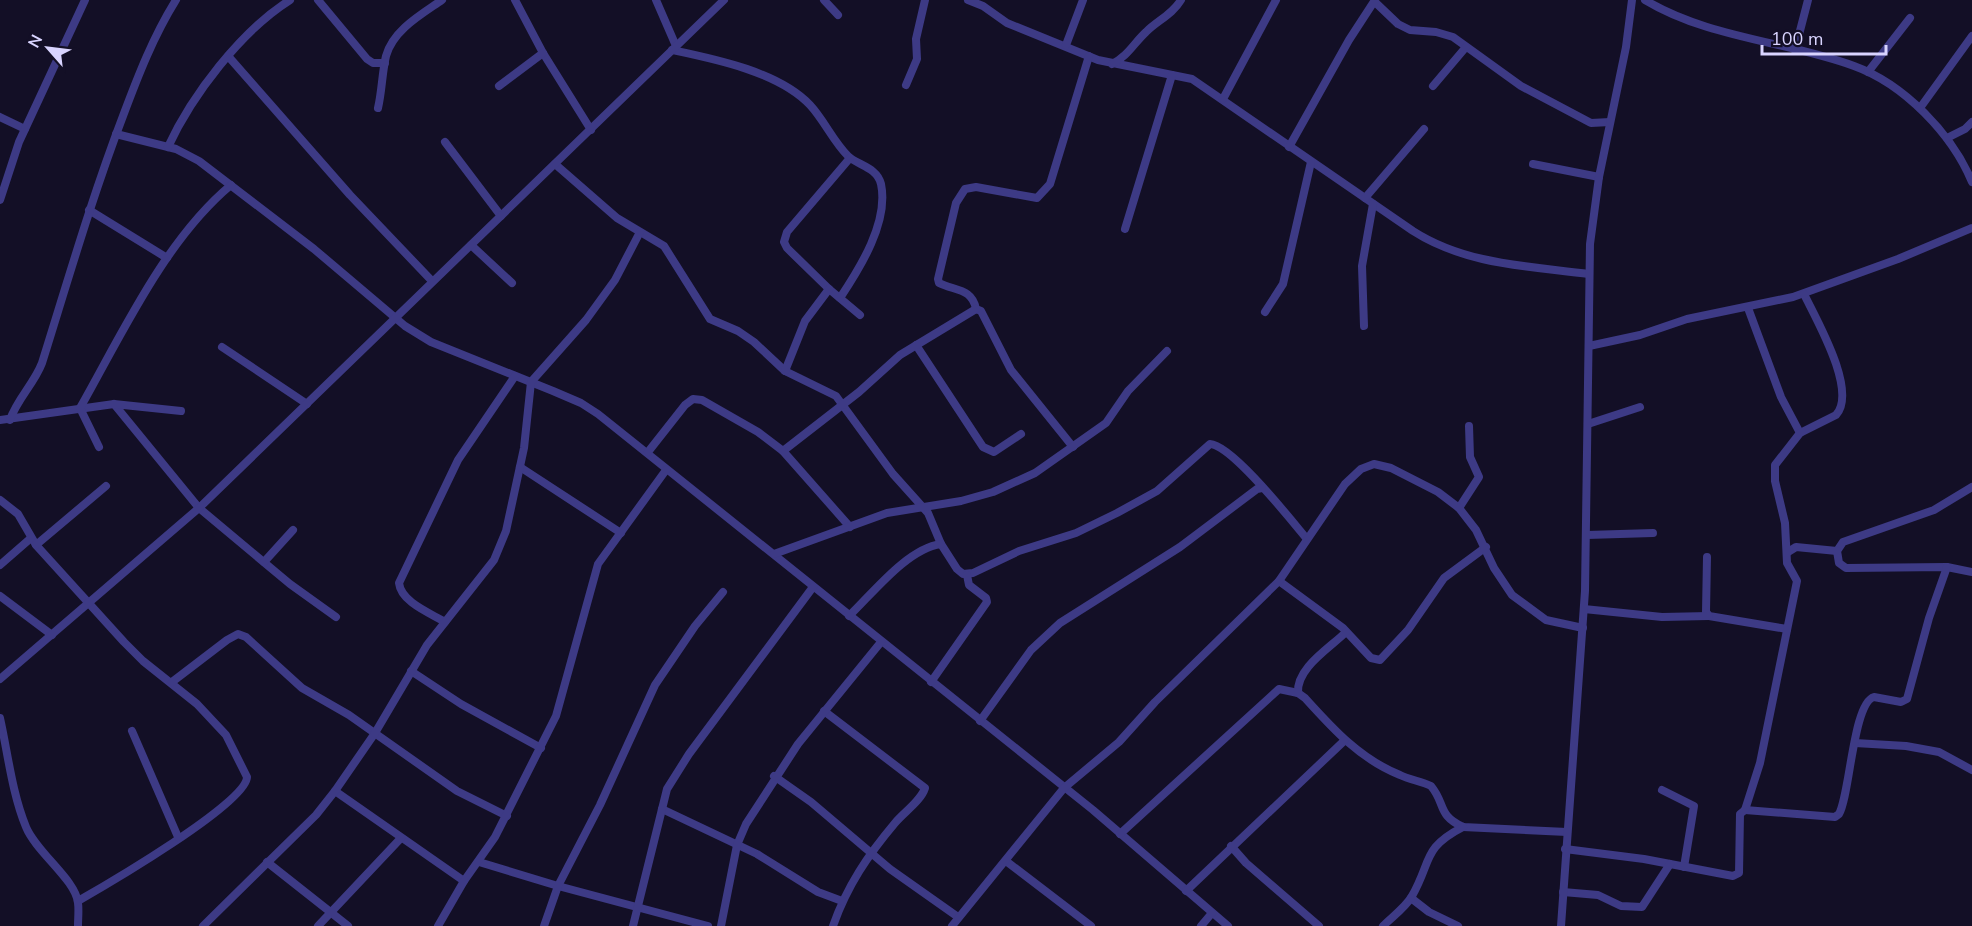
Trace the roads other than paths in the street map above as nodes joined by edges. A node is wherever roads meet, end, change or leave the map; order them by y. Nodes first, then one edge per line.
1 (84, 0) edge
2 (176, 0) edge
3 (290, 0) edge
4 (318, 0) edge
5 (442, 0) edge
6 (516, 0) edge
7 (656, 0) edge
8 (724, 0) edge
9 (824, 0) edge
10 (925, 0) edge
11 (968, 0) edge
12 (1083, 0) edge
13 (1181, 0) edge
14 (1276, 0) edge
15 (1632, 0) edge
16 (1645, 0) edge
17 (1808, 0) edge
18 (1375, 1) edge
19 (838, 15) dead end
20 (1910, 18) dead end
21 (1972, 36) edge
22 (1066, 45) junction
23 (1466, 46) junction
24 (674, 48) junction
25 (1795, 50) junction
26 (543, 53) junction
27 (228, 56) junction
28 (1089, 56) junction
29 (386, 63) junction
30 (1112, 64) junction
31 (1868, 72) junction
32 (1172, 75) junction
33 (906, 85) dead end
34 (499, 86) dead end
35 (1433, 86) dead end
36 (1223, 99) junction
37 (378, 108) dead end
38 (1920, 108) junction
39 (0, 117) edge
40 (1610, 122) junction
41 (1972, 122) edge
42 (25, 129) junction
43 (1424, 129) dead end
44 (591, 130) junction
45 (116, 134) junction
46 (1947, 138) junction
47 (445, 142) dead end
48 (168, 147) junction
49 (1288, 147) junction
50 (850, 158) junction
51 (1311, 162) junction
52 (555, 164) junction
53 (1533, 164) dead end
54 (1599, 177) junction
55 (1972, 182) edge
56 (231, 185) junction
57 (1365, 198) junction
58 (0, 200) edge
59 (1373, 204) junction
60 (89, 210) junction
61 (501, 216) junction
62 (1972, 228) edge
63 (1125, 229) dead end
64 (640, 232) junction
65 (471, 244) junction
66 (167, 258) junction
67 (1589, 274) junction
68 (432, 282) junction
69 (512, 283) dead end
70 (829, 289) junction
71 (1804, 294) junction
72 (840, 298) junction
73 (1748, 308) junction
74 (976, 309) junction
75 (1265, 312) dead end
76 (860, 315) dead end
77 (395, 318) junction
78 (1364, 326) dead end
79 (916, 345) junction
80 (222, 346) dead end
81 (1589, 346) junction
82 (1167, 351) dead end
83 (785, 370) junction
84 (515, 376) junction
85 (531, 382) junction
86 (114, 404) junction
87 (306, 404) junction
88 (843, 404) junction
89 (1640, 407) dead end
90 (80, 408) junction
91 (181, 411) dead end
92 (0, 420) edge
93 (10, 420) junction
94 (1588, 424) junction
95 (1469, 426) dead end
96 (1800, 433) junction
97 (1021, 434) dead end
98 (99, 447) dead end
99 (1073, 447) junction
100 (783, 451) junction
101 (648, 452) junction
102 (520, 467) junction
103 (666, 470) junction
104 (106, 486) dead end
105 (1972, 487) edge
106 (1262, 488) junction
107 (0, 500) edge
108 (923, 507) junction
109 (199, 508) junction
110 (1459, 508) junction
111 (850, 526) junction
112 (293, 531) dead end
113 (621, 533) junction
114 (1653, 533) dead end
115 (1587, 535) junction
116 (1307, 539) junction
117 (34, 542) junction
118 (941, 544) junction
119 (1486, 547) junction
120 (1837, 551) junction
121 (1788, 552) junction
122 (774, 554) junction
123 (1707, 557) dead end
124 (264, 562) junction
125 (0, 565) edge
126 (1947, 567) junction
127 (1972, 572) edge
128 (967, 575) junction
129 (1279, 581) junction
130 (813, 587) junction
131 (723, 592) dead end
132 (0, 596) edge
133 (89, 603) junction
134 (1584, 609) junction
135 (849, 616) junction
136 (1709, 616) junction
137 (336, 617) dead end
138 (445, 622) junction
139 (1583, 628) junction
140 (1786, 629) junction
141 (1346, 632) junction
142 (52, 635) junction
143 (881, 642) junction
144 (411, 671) junction
145 (0, 679) edge
146 (172, 682) junction
147 (931, 682) junction
148 (1298, 693) junction
149 (824, 711) junction
150 (0, 718) edge
151 (980, 722) junction
152 (132, 731) dead end
153 (375, 734) junction
154 (1344, 741) junction
155 (1855, 743) junction
156 (541, 748) junction
157 (1972, 770) edge
158 (774, 776) junction
159 (1064, 788) junction
160 (1662, 790) dead end
161 (335, 791) junction
162 (662, 809) junction
163 (1745, 810) junction
164 (507, 816) junction
165 (1450, 821) junction
166 (1463, 827) junction
167 (1567, 832) junction
168 (1120, 834) junction
169 (1447, 835) junction
170 (178, 837) junction
171 (401, 838) junction
172 (737, 845) junction
173 (1231, 846) junction
174 (1565, 849) junction
175 (871, 852) junction
176 (1006, 861) junction
177 (267, 862) junction
178 (479, 862) junction
179 (1670, 864) junction
180 (1684, 867) junction
181 (464, 881) junction
182 (558, 886) junction
183 (1186, 891) junction
184 (1563, 892) junction
185 (1411, 898) junction
186 (78, 901) junction
187 (842, 901) junction
188 (638, 908) junction
189 (1212, 913) junction
190 (331, 915) junction
191 (958, 917) junction
192 (209, 924) edge
193 (78, 926) edge
194 (318, 926) edge
195 (348, 926) edge
196 (438, 926) edge
197 (544, 926) edge
198 (633, 926) edge
199 (708, 926) edge
200 (720, 926) edge
201 (833, 926) edge
202 (952, 926) edge
203 (1090, 926) edge
204 (1201, 926) edge
205 (1228, 926) edge
206 (1319, 926) edge
207 (1383, 926) edge
208 (1458, 926) edge
209 (1561, 926) edge

1 - 42 street
2 - 45 street
3 - 27 street
4 - 29 street
5 - 29 street
6 - 26 street
7 - 24 street
8 - 24 street
9 - 19 street
10 - 33 street
11 - 22 street
12 - 22 street
13 - 30 street
14 - 36 street
15 - 40 street
16 - 25 street
17 - 25 street
18 - 23 street
18 - 49 street
20 - 31 street
21 - 38 street
22 - 28 street
23 - 35 street
23 - 40 street
24 - 44 street
24 - 50 street
25 - 31 street
26 - 34 street
26 - 44 street
27 - 48 street
27 - 68 street
28 - 30 street
28 - 74 street
29 - 37 street
30 - 32 street
31 - 38 street
32 - 36 street
32 - 63 street
36 - 49 street
38 - 46 street
39 - 42 street
40 - 54 street
41 - 46 street
42 - 58 street
43 - 57 street
44 - 52 street
45 - 48 street
45 - 60 street
46 - 55 street
47 - 61 street
48 - 56 street
49 - 51 street
50 - 70 street
50 - 72 street
51 - 57 street
51 - 75 street
52 - 61 street
52 - 64 street
53 - 54 street
54 - 67 street
56 - 66 street
56 - 77 street
57 - 59 street
59 - 67 street
59 - 78 street
60 - 66 street
60 - 93 street
61 - 65 street
62 - 71 street
64 - 83 street
64 - 85 street
65 - 68 street
65 - 69 street
66 - 90 street
67 - 81 street
68 - 77 street
70 - 72 street
70 - 83 street
71 - 73 street
71 - 96 street
72 - 76 street
73 - 81 street
73 - 96 street
74 - 79 street
74 - 99 street
77 - 84 street
77 - 87 street
79 - 88 street
79 - 97 street
80 - 87 street
81 - 94 street
82 - 99 street
83 - 88 street
84 - 85 street
84 - 138 street
85 - 101 street
85 - 102 street
86 - 90 street
86 - 91 street
86 - 109 street
87 - 109 street
88 - 100 street
88 - 108 street
89 - 94 street
90 - 93 street
90 - 98 street
92 - 93 street
94 - 115 street
95 - 110 street
96 - 121 street
99 - 108 street
100 - 101 street
100 - 111 street
101 - 103 street
102 - 113 street
102 - 138 street
103 - 113 street
103 - 122 street
104 - 117 street
105 - 120 street
106 - 116 street
106 - 128 street
106 - 151 street
107 - 117 street
108 - 111 street
108 - 118 street
109 - 124 street
109 - 133 street
110 - 116 street
110 - 119 street
111 - 122 street
112 - 124 street
113 - 156 street
114 - 115 street
115 - 134 street
116 - 129 street
117 - 125 street
117 - 133 street
118 - 128 street
118 - 135 street
119 - 139 street
119 - 141 street
120 - 121 street
120 - 126 street
121 - 140 street
122 - 130 street
123 - 136 street
124 - 137 street
126 - 127 street
126 - 155 street
128 - 147 street
129 - 141 street
129 - 159 street
130 - 135 street
130 - 162 street
131 - 182 street
132 - 142 street
133 - 142 street
133 - 146 street
134 - 136 street
134 - 139 street
135 - 143 street
136 - 140 street
138 - 144 street
139 - 167 street
140 - 163 street
141 - 148 street
142 - 145 street
143 - 147 street
143 - 149 street
144 - 153 street
144 - 156 street
146 - 153 street
146 - 170 street
147 - 151 street
148 - 154 street
148 - 168 street
149 - 158 street
149 - 175 street
150 - 186 street
151 - 159 street
152 - 170 street
153 - 161 street
153 - 164 street
154 - 165 street
154 - 173 street
155 - 157 street
155 - 163 street
156 - 164 street
158 - 172 street
158 - 175 street
159 - 168 street
159 - 176 street
160 - 180 street
161 - 171 street
161 - 177 street
162 - 172 street
162 - 188 street
163 - 180 street
164 - 178 street
165 - 166 street
165 - 169 street
166 - 167 street
166 - 169 street
167 - 174 street
168 - 183 street
169 - 185 street
170 - 186 street
171 - 181 street
171 - 190 street
172 - 187 street
172 - 200 street
173 - 183 street
173 - 206 street
174 - 179 street
174 - 184 street
175 - 187 street
175 - 191 street
176 - 191 street
176 - 203 street
177 - 190 street
177 - 192 street
178 - 181 street
178 - 182 street
179 - 180 street
179 - 184 street
181 - 196 street
182 - 188 street
182 - 197 street
183 - 189 street
184 - 209 street
185 - 207 street
185 - 208 street
186 - 193 street
187 - 201 street
188 - 198 street
188 - 199 street
189 - 204 street
189 - 205 street
190 - 194 street
190 - 195 street
191 - 202 street

